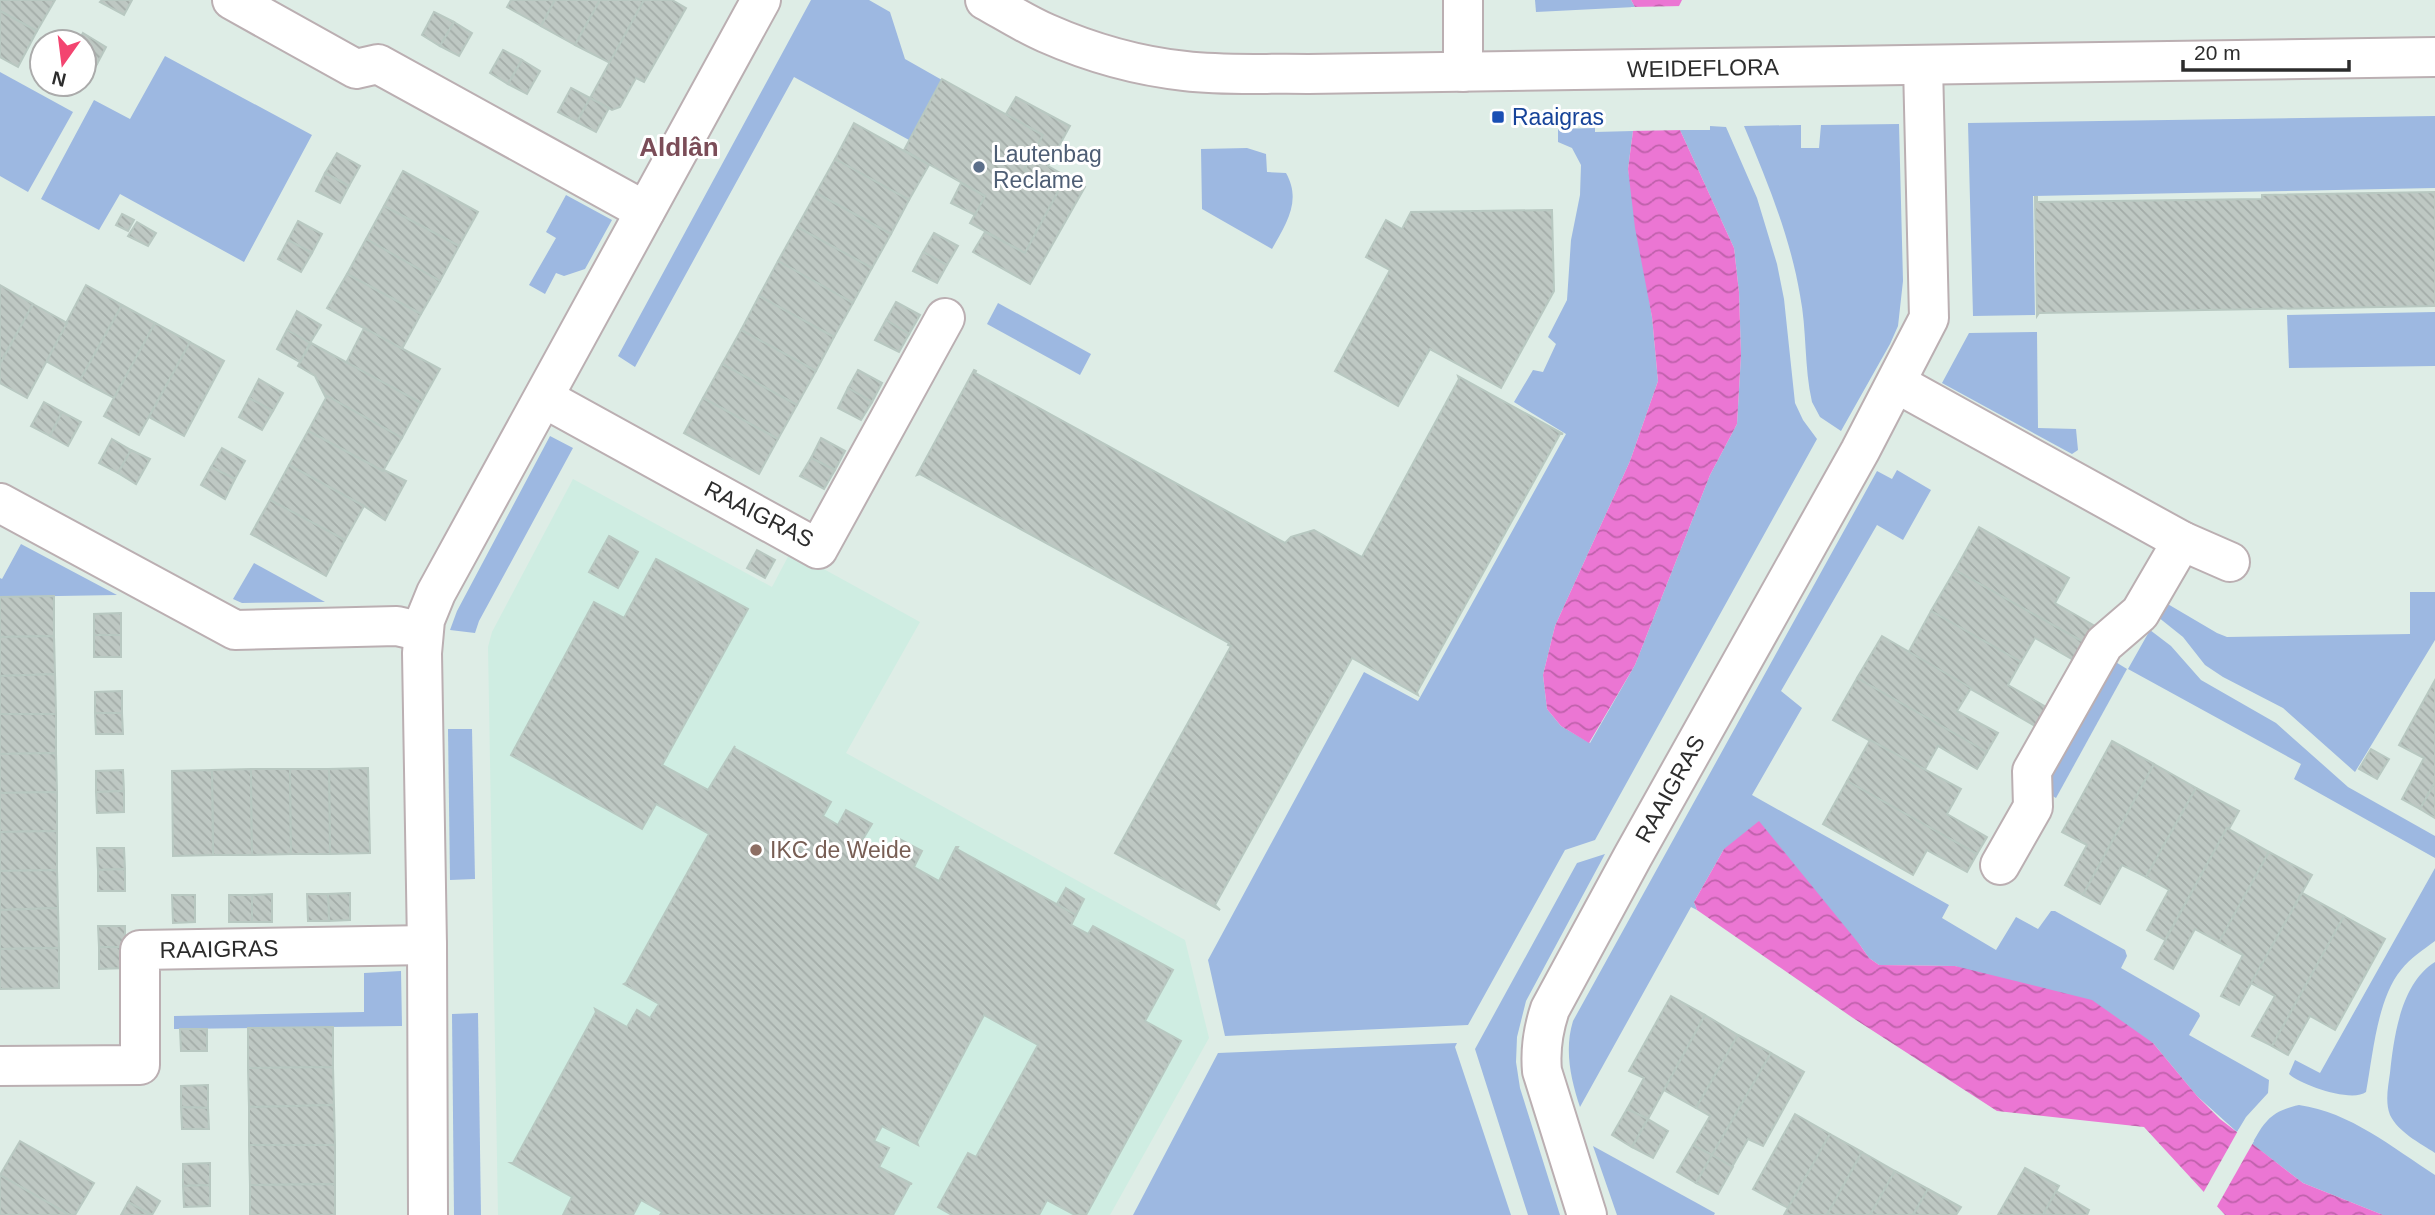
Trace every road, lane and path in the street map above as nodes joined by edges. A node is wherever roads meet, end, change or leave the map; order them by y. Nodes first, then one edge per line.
1 (232, 0) edge
2 (761, 0) edge
3 (985, 0) edge
4 (1463, 0) edge
5 (2435, 57) edge
6 (1923, 65) junction
7 (1463, 72) junction
8 (645, 211) junction
9 (946, 318) dead end
10 (1896, 383) junction
11 (544, 398) junction
12 (0, 503) edge
13 (2182, 541) junction
14 (2230, 562) dead end
15 (423, 632) junction
16 (2000, 865) dead end
17 (427, 945) junction
18 (0, 1066) edge
19 (429, 1215) edge
20 (1587, 1215) edge

1 - 8 street
2 - 8 street
3 - 7 street, WEIDEFLORA
4 - 7 street
5 - 6 street, WEIDEFLORA
6 - 7 street, WEIDEFLORA
6 - 10 street, RAAIGRAS
8 - 11 street
9 - 11 street, RAAIGRAS
10 - 13 street
10 - 20 street, RAAIGRAS
11 - 15 street
12 - 15 street
13 - 14 street
13 - 16 street
15 - 17 street
17 - 18 street, RAAIGRAS
17 - 19 street

